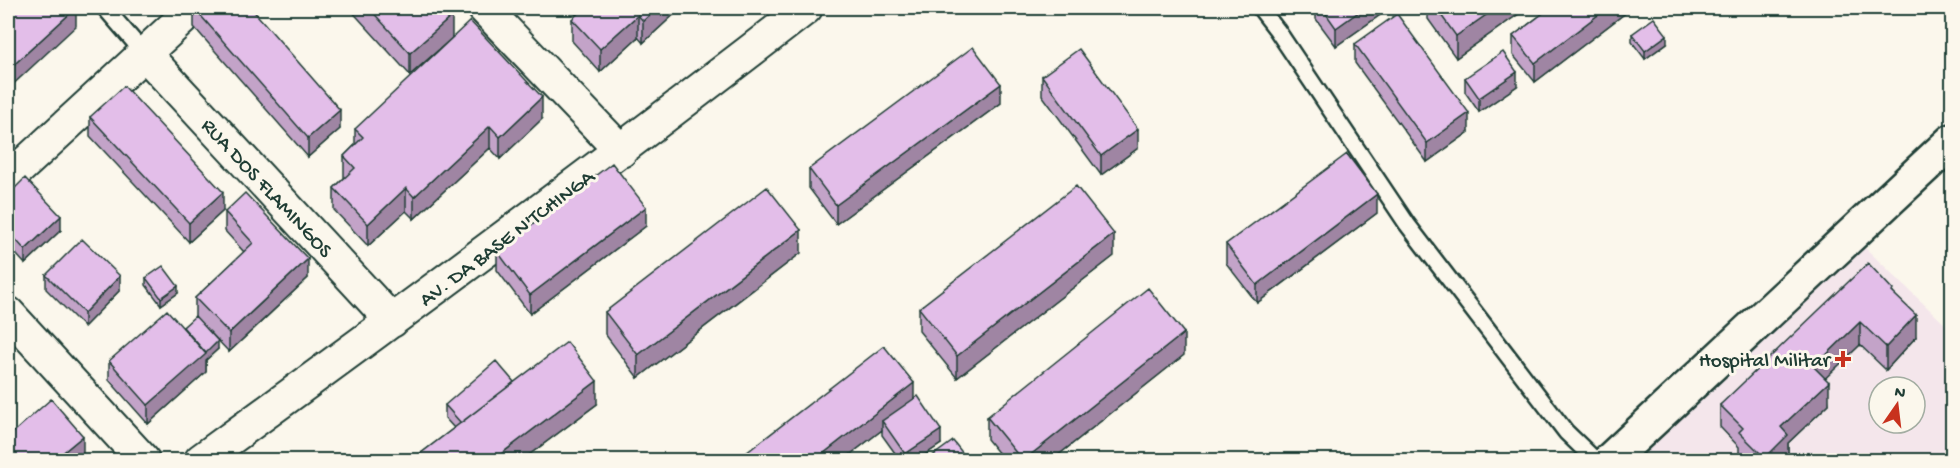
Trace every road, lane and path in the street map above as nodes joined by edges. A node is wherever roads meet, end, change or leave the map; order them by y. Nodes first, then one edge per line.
1 (105, 8) edge
2 (194, 8) edge
3 (484, 8) edge
4 (806, 8) edge
5 (1260, 8) edge
6 (144, 53) junction
7 (1953, 141) edge
8 (621, 151) junction
9 (8, 179) edge
10 (8, 313) edge
11 (392, 321) junction
12 (143, 460) edge
13 (201, 460) edge
14 (1595, 460) edge
15 (1610, 460) edge

1 - 6 lane
2 - 6 street
3 - 8 street
4 - 8 street, AV. DA BASE N'TCHINGA
5 - 14 lane
6 - 9 street
6 - 11 street, RUA DOS FLAMINGOS
7 - 15 street
8 - 11 street, AV. DA BASE N'TCHINGA
10 - 12 street
11 - 13 street, AV. DA BASE N'TCHINGA

